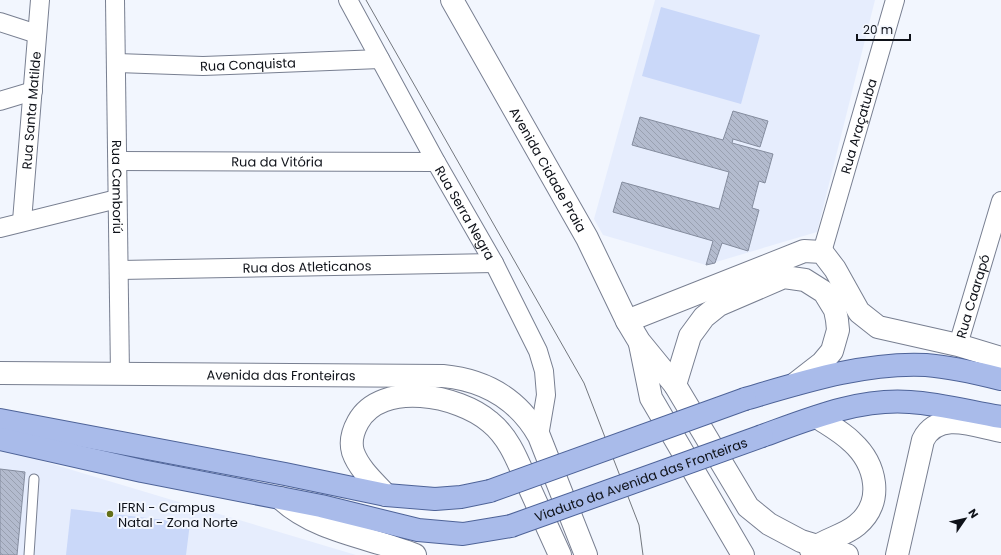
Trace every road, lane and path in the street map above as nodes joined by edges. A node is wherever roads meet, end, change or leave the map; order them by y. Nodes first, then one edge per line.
1 (40, 0) edge
2 (115, 0) edge
3 (348, 0) edge
4 (452, 0) edge
5 (895, 0) edge
6 (0, 22) edge
7 (37, 34) junction
8 (380, 59) junction
9 (117, 64) junction
10 (33, 91) junction
11 (0, 101) edge
12 (118, 161) junction
13 (436, 162) junction
14 (117, 199) junction
15 (1001, 201) edge
16 (22, 221) junction
17 (0, 228) edge
18 (822, 252) junction
19 (494, 263) junction
20 (120, 270) junction
21 (627, 321) junction
22 (639, 341) junction
23 (958, 345) junction
24 (1001, 358) edge
25 (0, 373) edge
26 (120, 375) junction
27 (1001, 379) edge
28 (795, 384) junction
29 (675, 385) junction
30 (817, 417) junction
31 (1001, 418) edge
32 (0, 420) edge
33 (1001, 430) edge
34 (539, 436) junction
35 (0, 439) edge
36 (34, 479) dead end
37 (386, 495) junction
38 (280, 498) junction
39 (810, 551) edge
40 (30, 555) edge
41 (415, 555) edge
42 (560, 555) edge
43 (586, 555) edge
44 (743, 555) edge
45 (847, 555) edge
46 (897, 555) edge

1 - 7 street, Rua Santa Matilde
2 - 9 street, Rua Camboriú
3 - 8 street, Rua Serra Negra
4 - 21 main road, Avenida Cidade Praia
5 - 18 street, Rua Araçatuba
6 - 7 street
7 - 10 street, Rua Santa Matilde
8 - 9 street, Rua Conquista
8 - 13 street, Rua Serra Negra
9 - 12 street, Rua Camboriú
10 - 11 street
10 - 16 street, Rua Santa Matilde
12 - 13 street, Rua da Vitória
12 - 14 street, Rua Camboriú
13 - 19 street, Rua Serra Negra
14 - 16 street
14 - 20 street, Rua Camboriú
15 - 23 street, Rua Caarapó
16 - 17 street
18 - 21 main road
18 - 23 main road
19 - 20 street, Rua dos Atleticanos
19 - 34 street, Rua Serra Negra
20 - 26 street, Rua Camboriú
21 - 22 main road, Avenida Cidade Praia
22 - 29 main road, Avenida Cidade Praia
22 - 44 main road, Avenida Cidade Praia
23 - 24 main road
25 - 26 main road, Avenida das Fronteiras
26 - 34 main road, Avenida das Fronteiras
27 - 28 main road
28 - 29 main road
28 - 37 main road, bridge
29 - 39 main road, Avenida Cidade Praia
30 - 31 main road, Viaduto da Avenida das Fronteiras
30 - 38 main road, Viaduto da Avenida das Fronteiras, bridge
30 - 39 main road
32 - 37 main road
33 - 46 main road
34 - 43 main road, Avenida das Fronteiras
35 - 38 main road
36 - 40 lane
37 - 42 main road
38 - 41 main road
39 - 45 main road, Avenida Cidade Praia

